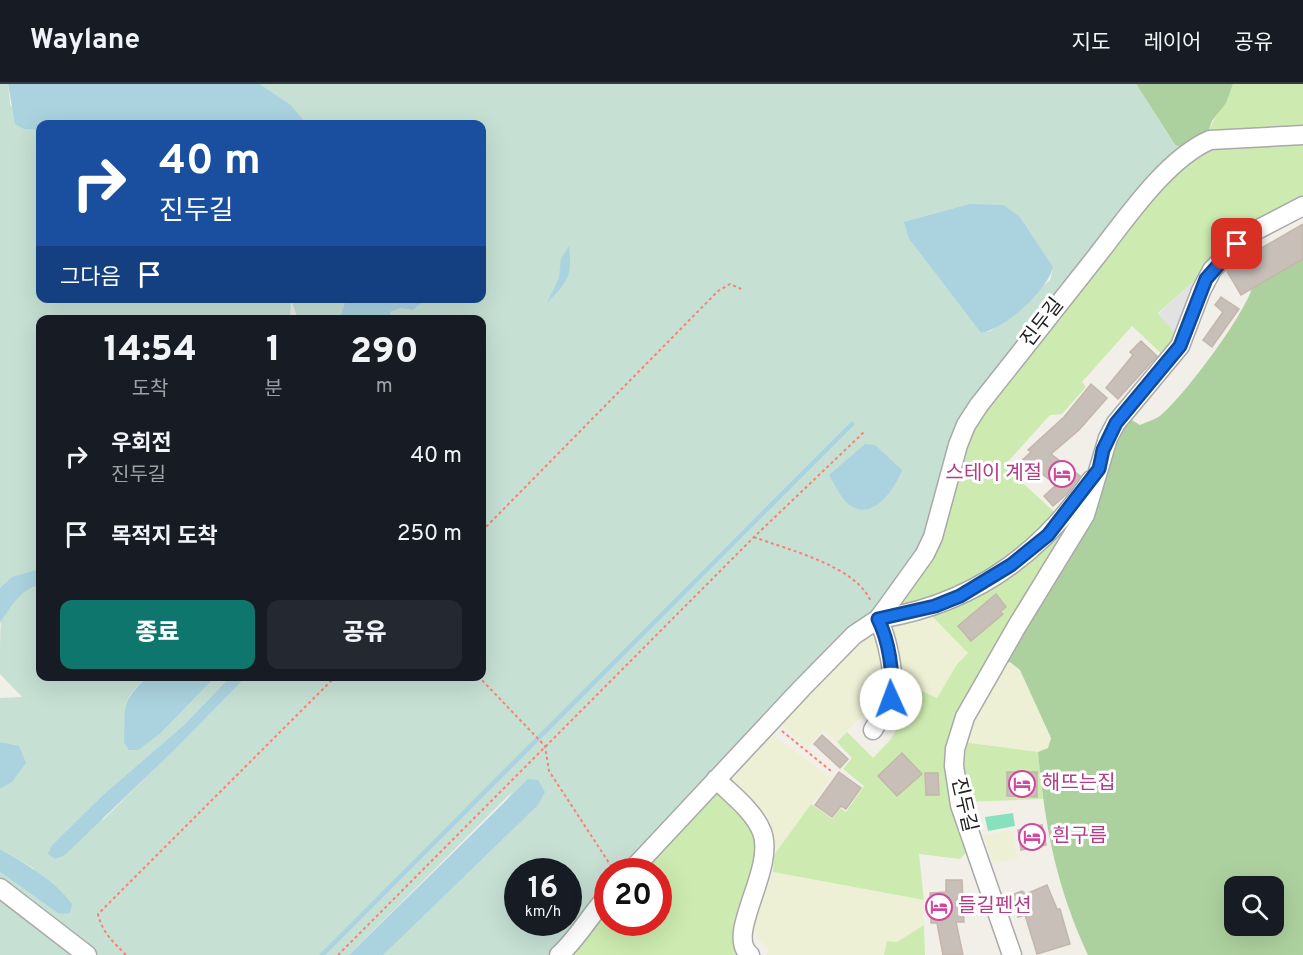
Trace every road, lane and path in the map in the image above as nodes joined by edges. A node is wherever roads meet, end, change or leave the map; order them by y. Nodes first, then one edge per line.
1 (1303, 135) edge
2 (1303, 206) edge
3 (741, 289) dead end
4 (864, 432) dead end
5 (1099, 469) junction
6 (486, 527) edge
7 (754, 537) junction
8 (878, 619) junction
9 (331, 681) edge
10 (483, 681) edge
11 (770, 722) junction
12 (873, 729) dead end
13 (545, 746) junction
14 (831, 771) dead end
15 (716, 779) junction
16 (606, 858) edge
17 (643, 858) edge
18 (0, 888) edge
19 (594, 912) edge
20 (87, 955) edge
21 (126, 955) edge
22 (338, 955) edge
23 (559, 955) edge
24 (750, 955) edge
25 (1012, 955) edge

1 - 8 street, 진두길
2 - 5 street, 진두길
3 - 6 path
4 - 7 path
5 - 8 street, 진두길
5 - 25 street, 진두길
7 - 8 path
7 - 13 path
8 - 11 street, 진두길
8 - 12 street
9 - 21 path
10 - 13 path
11 - 14 path
11 - 15 street, 진두길
13 - 16 path
13 - 22 path
15 - 17 street, 진두길
15 - 24 street
18 - 20 street
19 - 23 street

